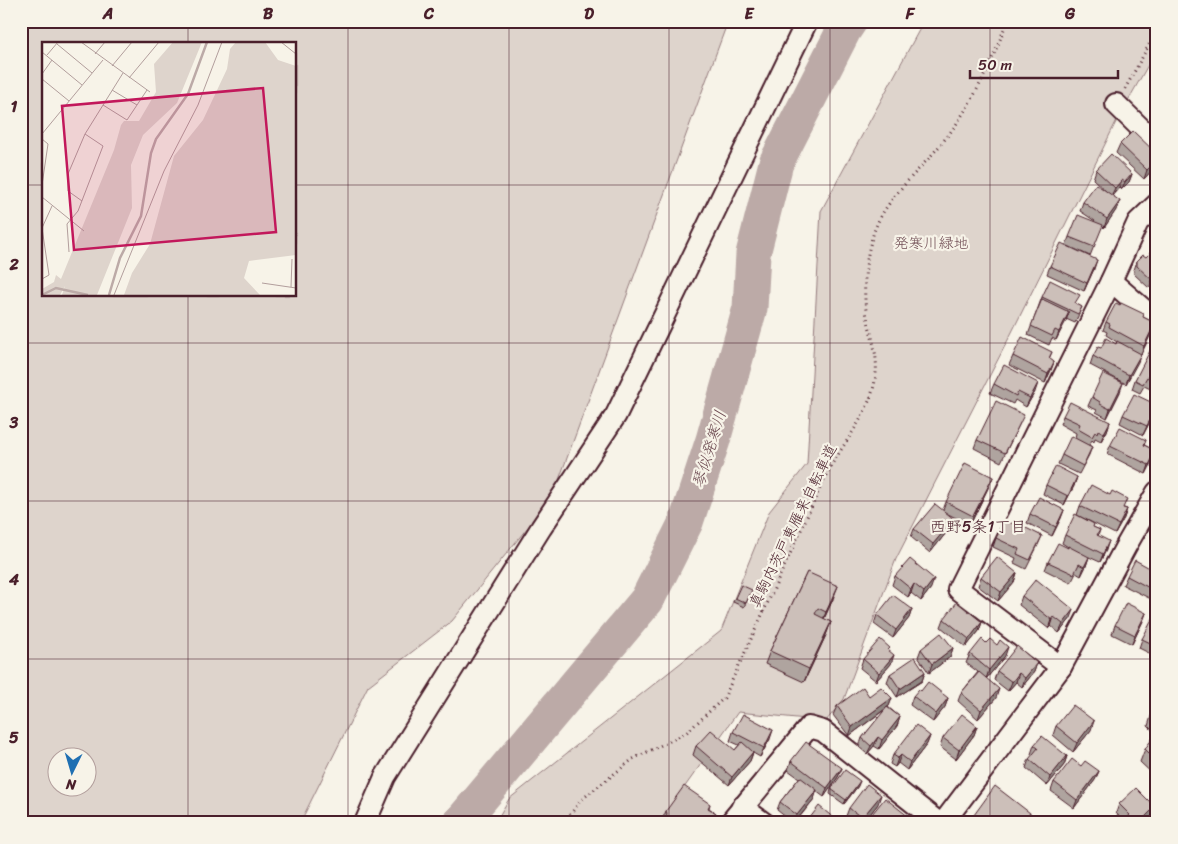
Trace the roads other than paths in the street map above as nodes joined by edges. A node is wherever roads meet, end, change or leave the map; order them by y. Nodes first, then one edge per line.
1 (807, 21) edge
2 (1116, 104) road end
3 (1157, 144) edge
4 (1157, 204) edge
5 (1111, 281) junction
6 (1157, 321) edge
7 (1157, 492) edge
8 (1061, 667) junction
9 (742, 807) junction
10 (365, 823) edge
11 (730, 823) edge
12 (764, 823) edge
13 (939, 823) edge
14 (943, 823) edge

1 - 10 street
2 - 3 street
4 - 5 street
5 - 6 street
5 - 8 street
7 - 8 street
8 - 14 street
9 - 11 street
9 - 12 street
9 - 13 street

